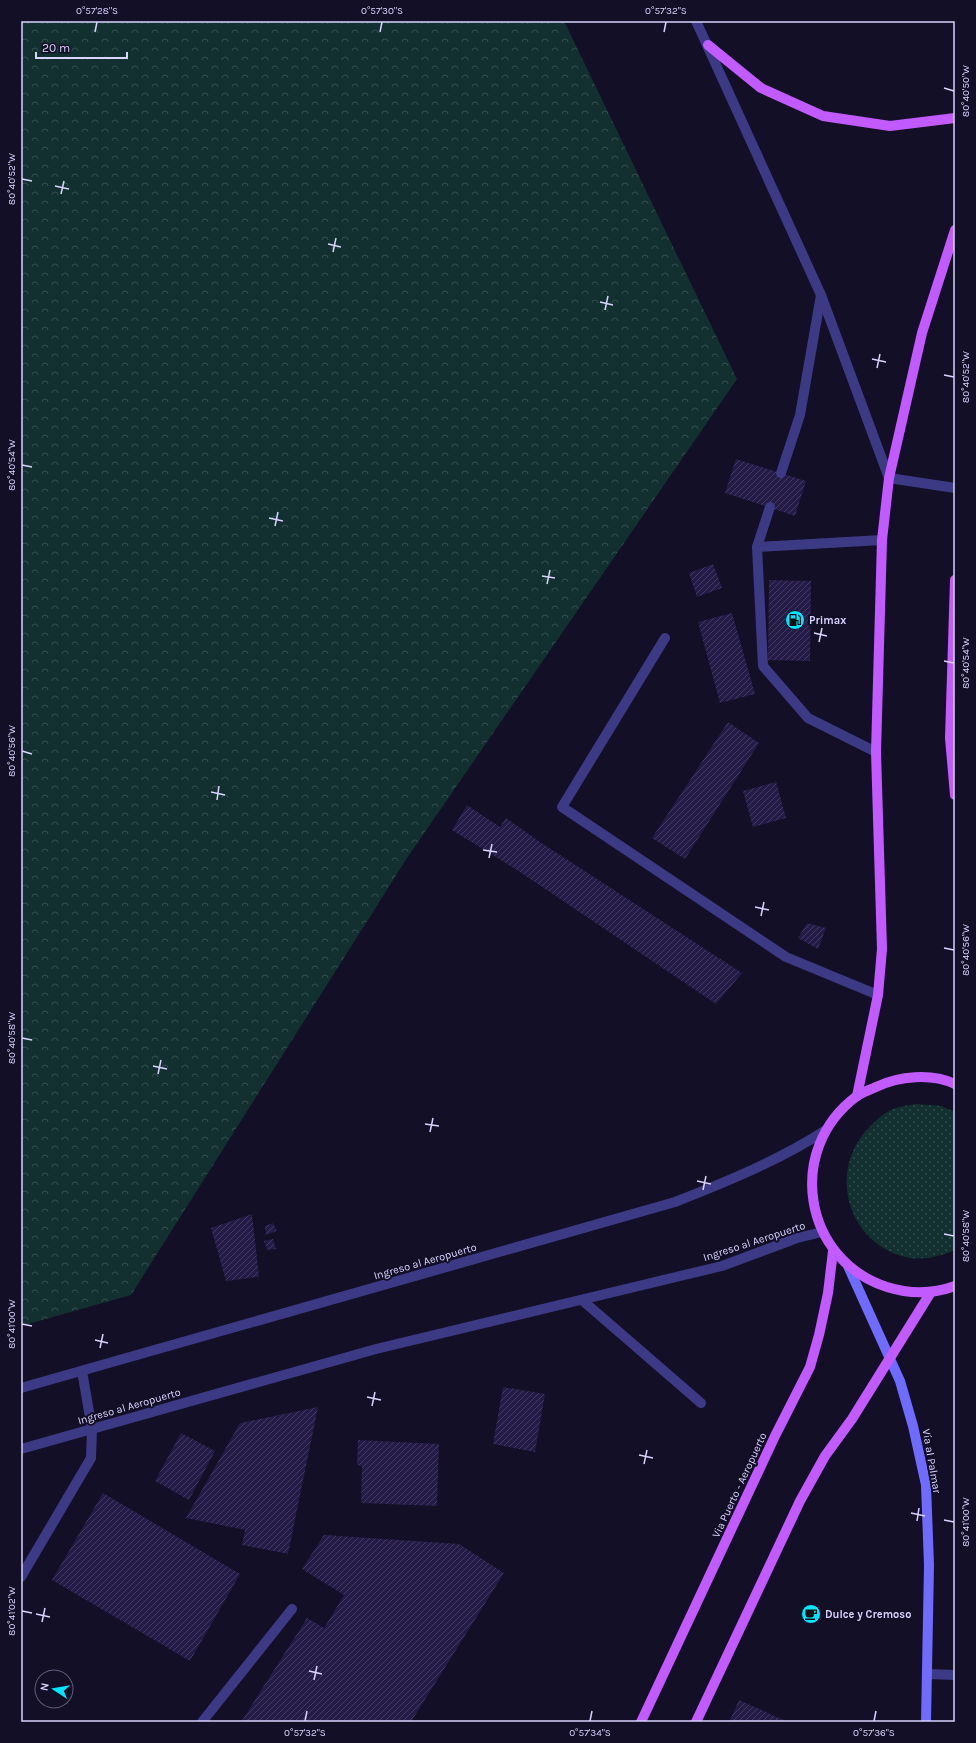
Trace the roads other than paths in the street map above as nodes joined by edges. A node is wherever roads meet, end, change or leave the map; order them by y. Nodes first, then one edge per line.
1 (696, 21) edge
2 (708, 45) junction
3 (955, 118) edge
4 (955, 230) edge
5 (821, 295) junction
6 (781, 473) dead end
7 (889, 478) junction
8 (955, 488) edge
9 (770, 507) dead end
10 (882, 540) junction
11 (757, 547) junction
12 (955, 580) edge
13 (666, 638) dead end
14 (952, 733) edge
15 (876, 752) junction
16 (955, 795) edge
17 (878, 995) junction
18 (955, 1084) edge
19 (858, 1096) junction
20 (826, 1130) junction
21 (822, 1232) junction
22 (833, 1251) junction
23 (848, 1266) junction
24 (955, 1286) edge
25 (930, 1292) junction
26 (582, 1300) junction
27 (890, 1358) junction
28 (82, 1371) junction
29 (21, 1388) edge
30 (701, 1403) dead end
31 (92, 1429) junction
32 (21, 1449) edge
33 (21, 1577) edge
34 (292, 1609) dead end
35 (928, 1674) junction
36 (955, 1675) edge
37 (202, 1722) edge
38 (641, 1722) edge
39 (696, 1722) edge
40 (926, 1722) edge

1 - 2 street
2 - 3 main road
2 - 5 street
4 - 7 main road
5 - 6 street
5 - 7 street
7 - 8 street
7 - 10 main road
9 - 11 street
10 - 11 street
10 - 15 main road
11 - 15 street
12 - 14 main road
13 - 17 street
14 - 16 main road
15 - 17 main road
17 - 19 main road
18 - 19 main road
19 - 20 main road
20 - 21 main road
20 - 28 street, Ingreso al Aeropuerto
21 - 22 main road
21 - 26 street, Ingreso al Aeropuerto
22 - 23 main road
22 - 38 main road, Via Puerto - Aeropuerto
23 - 25 main road
23 - 27 main road, Vía al Palmar
24 - 25 main road
25 - 27 main road
26 - 30 street
26 - 31 street, Ingreso al Aeropuerto
27 - 35 main road, Vía al Palmar
27 - 39 main road
28 - 29 street, Ingreso al Aeropuerto
28 - 31 street
31 - 32 street, Ingreso al Aeropuerto
31 - 33 street
34 - 37 street
35 - 36 street
35 - 40 main road, Vía al Palmar

